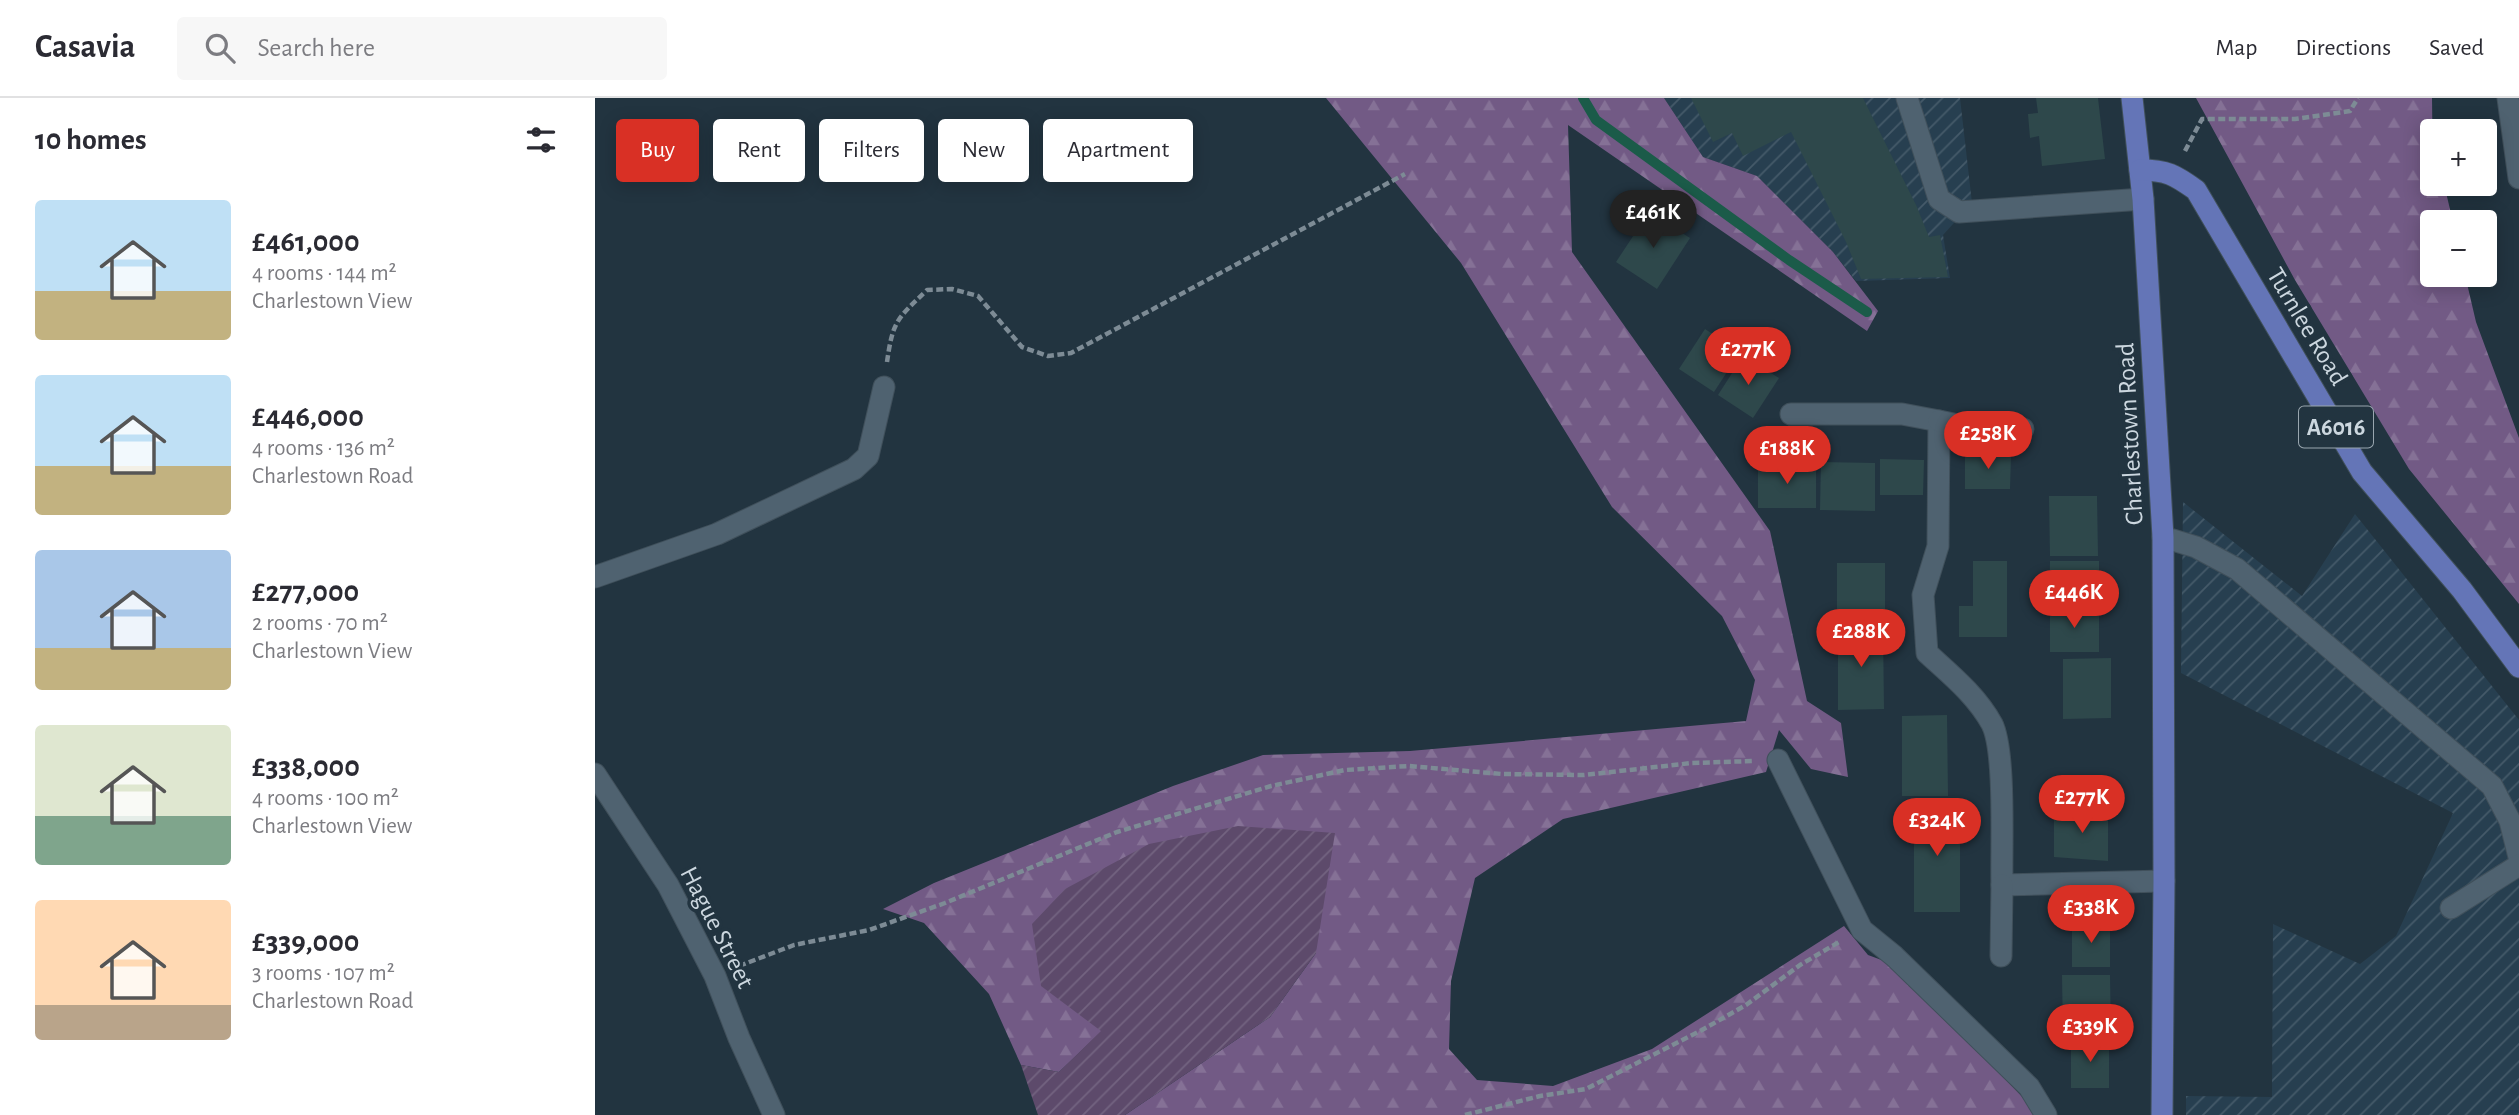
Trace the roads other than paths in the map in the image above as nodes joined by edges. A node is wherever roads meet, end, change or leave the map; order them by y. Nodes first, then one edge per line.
1 (1907, 98) edge
2 (2131, 98) edge
3 (2508, 98) edge
4 (2140, 170) junction
5 (2519, 178) edge
6 (2143, 199) junction
7 (884, 387) road end
8 (1791, 414) dead end
9 (1940, 421) junction
10 (2022, 429) dead end
11 (2163, 537) junction
12 (595, 577) edge
13 (2519, 667) edge
14 (1778, 760) road end
15 (595, 774) edge
16 (2519, 857) edge
17 (2519, 865) edge
18 (2164, 881) junction
19 (2002, 885) junction
20 (2451, 908) dead end
21 (2001, 956) dead end
22 (774, 1115) edge
23 (2046, 1115) edge
24 (2162, 1115) edge

1 - 6 street
2 - 4 main road, Charlestown Road
3 - 5 street
4 - 6 main road, Charlestown Road
4 - 13 main road, Turnlee Road / A6016
6 - 11 main road, Charlestown Road
7 - 12 street
8 - 9 street
9 - 10 street
9 - 19 street
11 - 16 street
11 - 18 main road, Charlestown Road
14 - 23 street
15 - 22 street, Hague Street
17 - 20 street
18 - 19 street
18 - 24 main road, Charlestown Road
19 - 21 street

